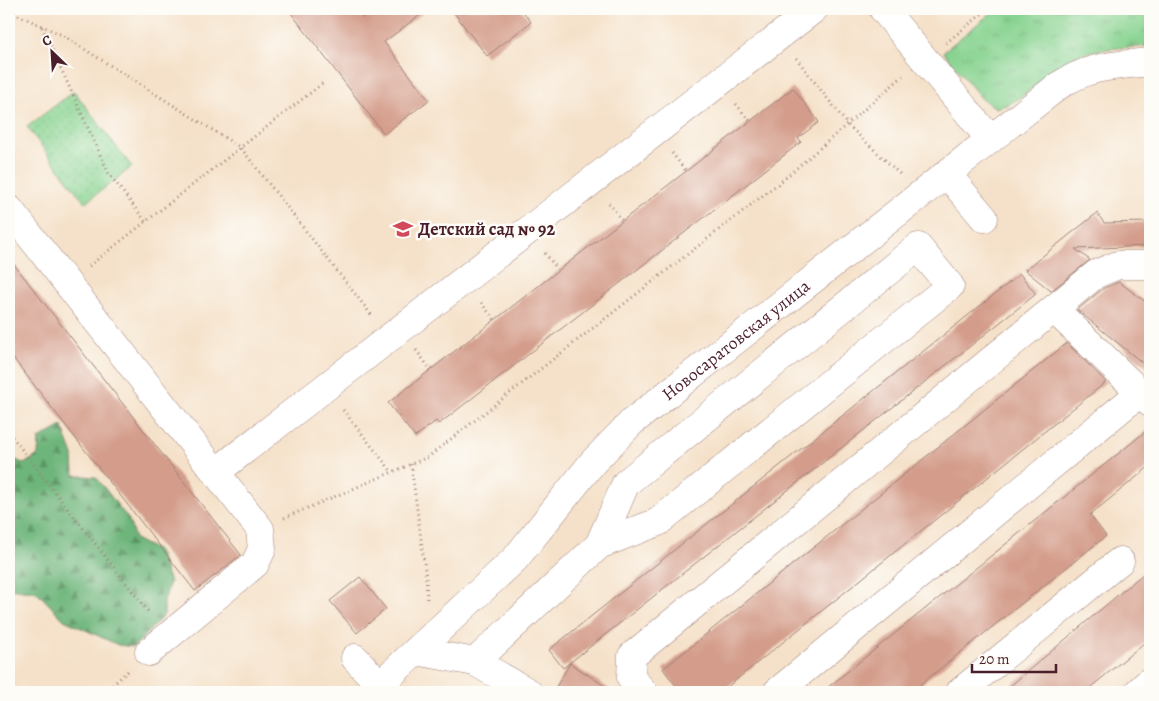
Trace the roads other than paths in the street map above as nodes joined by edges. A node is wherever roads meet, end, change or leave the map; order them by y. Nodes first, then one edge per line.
1 (814, 9) edge
2 (883, 9) edge
3 (1150, 62) edge
4 (990, 140) junction
5 (947, 174) junction
6 (9, 209) edge
7 (984, 218) dead end
8 (1148, 267) edge
9 (1054, 309) junction
10 (1146, 397) edge
11 (216, 472) junction
12 (599, 545) junction
13 (1120, 561) dead end
14 (158, 644) road end
15 (416, 651) junction
16 (355, 658) dead end
17 (475, 662) junction
18 (1150, 681) edge
19 (376, 688) edge
20 (528, 692) edge
21 (644, 692) edge
22 (777, 692) edge
23 (960, 692) edge
24 (1138, 692) edge

1 - 11 street
2 - 4 street
3 - 4 street, Новосаратовская улица
4 - 5 street, Новосаратовская улица
5 - 7 street
5 - 15 street, Новосаратовская улица
6 - 11 street
8 - 9 street
9 - 10 street
9 - 21 street
10 - 22 street
11 - 14 street
12 - 12 street
12 - 17 street
13 - 23 street
15 - 17 street
15 - 19 street, Новосаратовская улица
16 - 19 street
17 - 20 street
18 - 24 street

